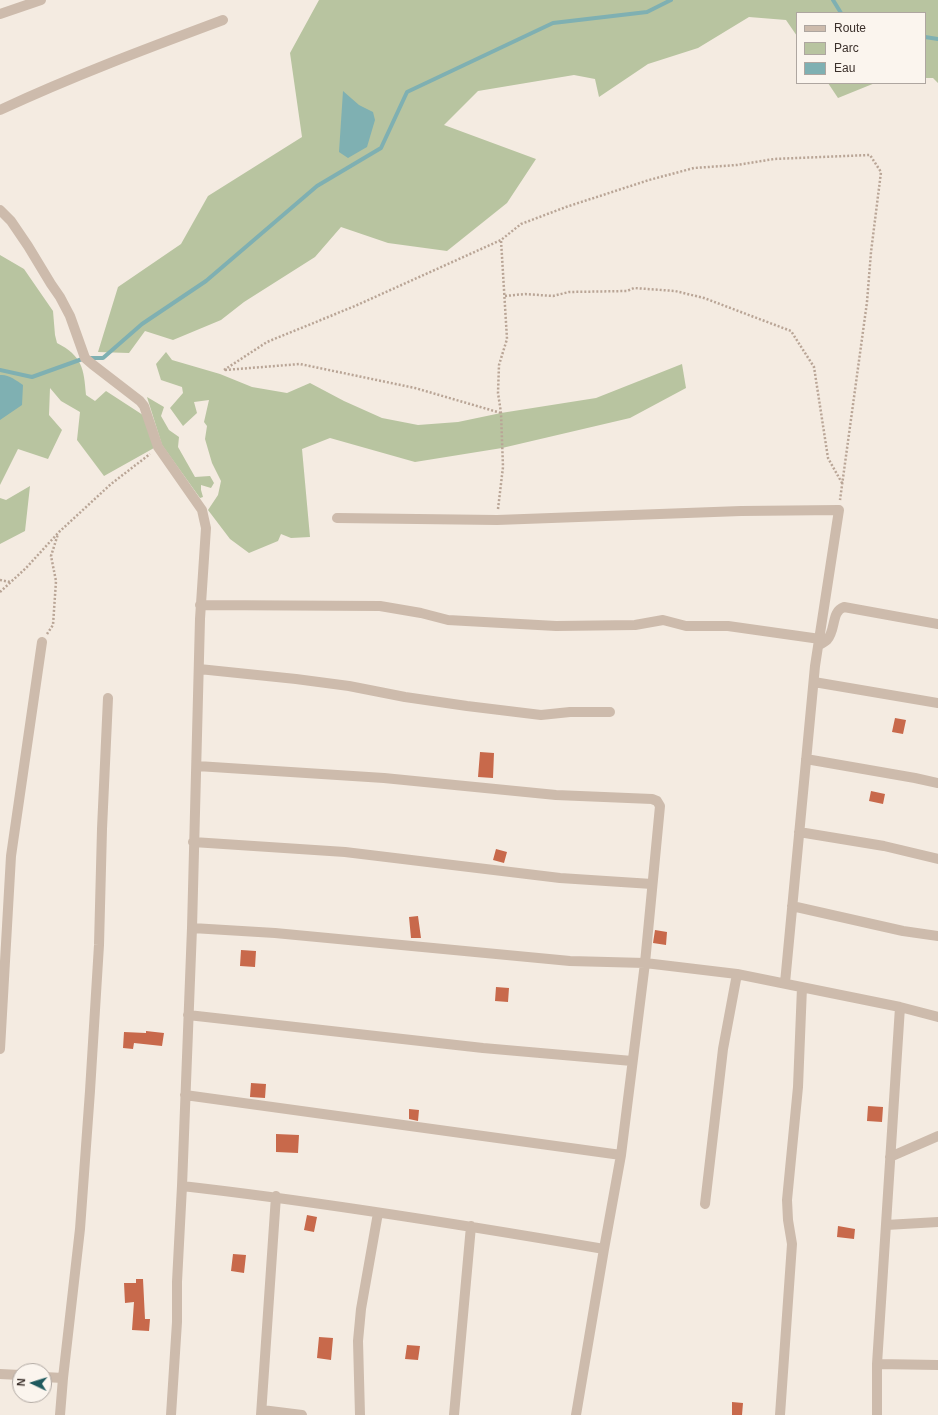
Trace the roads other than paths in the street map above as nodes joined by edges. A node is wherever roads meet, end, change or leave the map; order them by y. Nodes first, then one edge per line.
1 (41, 0) edge
2 (0, 14) edge
3 (223, 20) dead end
4 (0, 110) edge
5 (0, 210) edge
6 (338, 518) dead end
7 (200, 605) junction
8 (938, 624) edge
9 (42, 642) road end
10 (820, 642) junction
11 (199, 669) junction
12 (814, 682) junction
13 (108, 698) dead end
14 (938, 703) edge
15 (610, 712) dead end
16 (806, 759) junction
17 (197, 766) junction
18 (938, 783) edge
19 (799, 832) junction
20 (193, 842) junction
21 (938, 859) edge
22 (652, 884) junction
23 (792, 906) junction
24 (192, 928) junction
25 (938, 936) edge
26 (645, 963) junction
27 (737, 974) junction
28 (785, 983) junction
29 (802, 987) junction
30 (900, 1007) junction
31 (188, 1015) junction
32 (938, 1016) edge
33 (0, 1049) edge
34 (632, 1061) junction
35 (185, 1094) junction
36 (938, 1136) edge
37 (621, 1154) junction
38 (890, 1157) junction
39 (182, 1186) junction
40 (276, 1196) junction
41 (705, 1204) dead end
42 (378, 1213) junction
43 (938, 1222) edge
44 (886, 1225) junction
45 (471, 1226) junction
46 (604, 1248) junction
47 (877, 1364) junction
48 (938, 1365) edge
49 (0, 1374) edge
50 (12, 1375) edge
51 (52, 1377) edge
52 (63, 1378) junction
53 (261, 1412) edge
54 (60, 1415) edge
55 (171, 1415) edge
56 (302, 1415) edge
57 (360, 1415) edge
58 (454, 1415) edge
59 (576, 1415) edge
60 (780, 1415) edge
61 (877, 1415) edge

1 - 2 street
3 - 4 street
5 - 7 street
6 - 10 street
7 - 10 street
7 - 11 street
8 - 10 street
9 - 33 street
10 - 12 street
11 - 15 street
11 - 17 street
12 - 14 street
12 - 16 street
13 - 52 street
16 - 18 street
16 - 19 street
17 - 20 street
17 - 22 street
19 - 21 street
19 - 23 street
20 - 22 street
20 - 24 street
22 - 26 street
23 - 25 street
23 - 28 street
24 - 26 street
24 - 31 street
26 - 27 street
26 - 34 street
27 - 28 street
27 - 41 street
28 - 29 street
29 - 30 street
29 - 60 street
30 - 32 street
30 - 38 street
31 - 34 street
31 - 35 street
34 - 37 street
35 - 37 street
35 - 39 street
36 - 38 street
37 - 46 street
38 - 44 street
39 - 40 street
39 - 55 street
40 - 42 street
40 - 53 street
42 - 45 street
42 - 57 street
43 - 44 street
44 - 47 street
45 - 46 street
45 - 58 street
46 - 59 street
47 - 48 street
47 - 61 street
49 - 50 street
51 - 52 street
52 - 54 street
53 - 56 street

